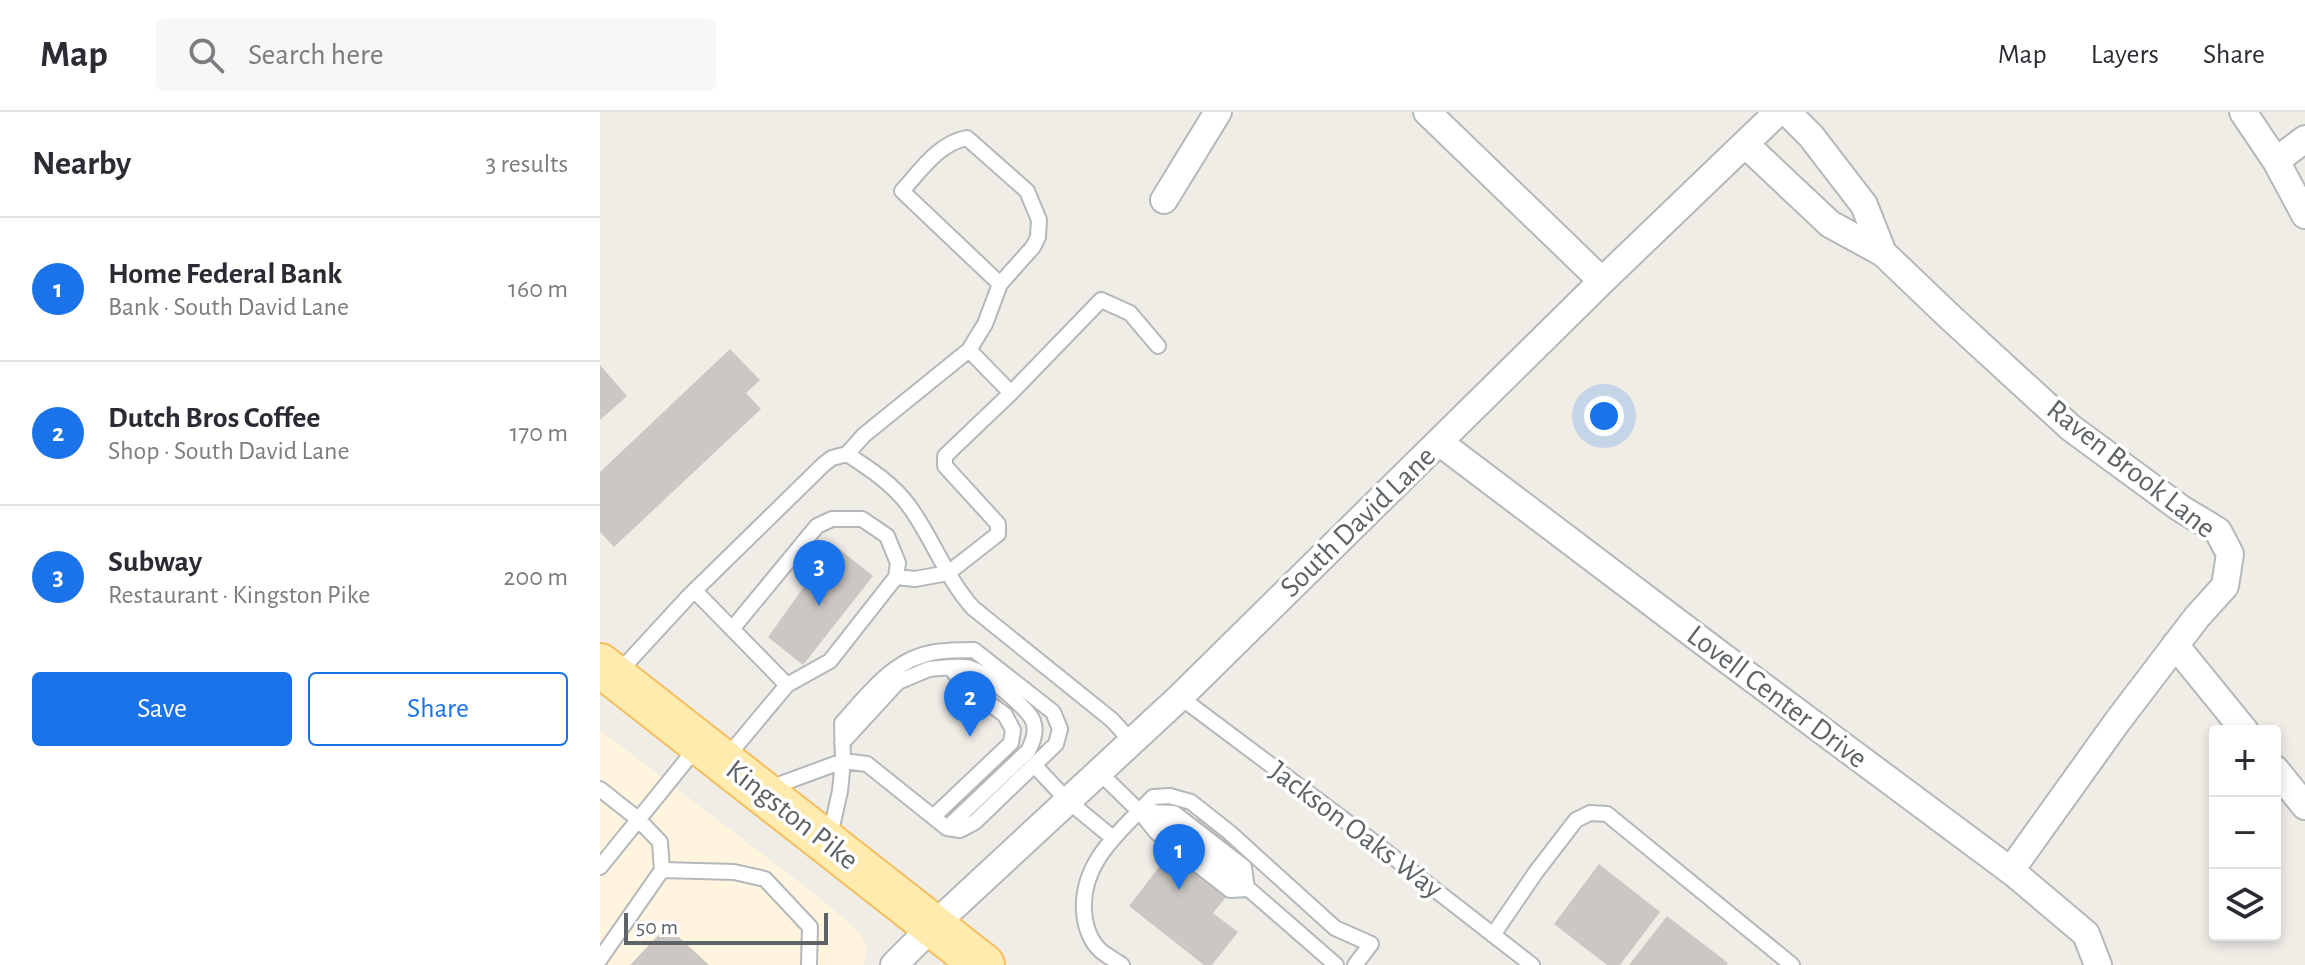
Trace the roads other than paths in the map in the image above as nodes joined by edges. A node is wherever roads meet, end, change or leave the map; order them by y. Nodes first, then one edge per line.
1 (1218, 112) edge
2 (1427, 112) edge
3 (1778, 112) edge
4 (1787, 112) edge
5 (2243, 112) edge
6 (2305, 139) edge
7 (1745, 144) junction
8 (2276, 161) junction
9 (1164, 200) dead end
10 (2305, 215) edge
11 (1883, 253) junction
12 (1602, 281) junction
13 (1000, 284) junction
14 (1158, 346) dead end
15 (969, 350) junction
16 (1011, 393) junction
17 (1439, 442) junction
18 (847, 454) junction
19 (948, 573) junction
20 (896, 577) junction
21 (695, 591) junction
22 (732, 629) junction
23 (2175, 645) junction
24 (950, 667) junction
25 (607, 671) edge
26 (787, 685) junction
27 (1180, 697) junction
28 (2240, 725) edge
29 (1132, 742) junction
30 (842, 743) junction
31 (712, 753) junction
32 (843, 761) junction
33 (1035, 766) junction
34 (1099, 772) junction
35 (2281, 776) edge
36 (600, 789) edge
37 (760, 791) junction
38 (1068, 801) junction
39 (2305, 806) edge
40 (1140, 812) junction
41 (933, 817) junction
42 (638, 819) junction
43 (947, 828) junction
44 (1113, 838) junction
45 (828, 844) junction
46 (600, 867) edge
47 (662, 870) junction
48 (2011, 870) junction
49 (1247, 889) junction
50 (933, 926) junction
51 (1493, 935) junction
52 (600, 959) edge
53 (809, 965) edge
54 (894, 965) edge
55 (983, 965) edge
56 (1122, 965) edge
57 (1336, 965) edge
58 (1355, 965) edge
59 (1532, 965) edge
60 (1792, 965) edge
61 (2098, 965) edge

1 - 9 street
2 - 12 street
3 - 7 street, South David Lane
4 - 11 street, Raven Brook Lane
5 - 8 street
6 - 8 street
7 - 11 street, Raven Brook Lane
7 - 12 street, South David Lane
8 - 10 street
11 - 23 street, Raven Brook Lane
12 - 17 street, South David Lane
13 - 13 lane
13 - 15 lane
14 - 16 lane
15 - 16 lane
15 - 18 lane
16 - 19 lane
17 - 27 street, South David Lane
17 - 48 street, Lovell Center Drive
18 - 19 lane
18 - 21 lane
19 - 20 lane
19 - 29 lane
20 - 22 lane
20 - 26 lane
21 - 22 lane
21 - 25 lane
22 - 26 lane
23 - 28 street
23 - 48 street, Raven Brook Lane
24 - 30 lane
24 - 41 lane
24 - 43 lane
25 - 31 main road, Kingston Pike
26 - 31 lane
27 - 29 street, South David Lane
27 - 51 lane, Jackson Oaks Way
29 - 34 street, South David Lane
30 - 32 lane
30 - 33 lane
31 - 37 main road, Kingston Pike
31 - 42 lane
32 - 37 lane
32 - 41 lane
32 - 45 lane
33 - 38 lane
33 - 43 lane
34 - 38 street, South David Lane
34 - 40 lane
35 - 39 street
36 - 42 lane
37 - 45 main road, Kingston Pike
38 - 44 lane
38 - 50 street, South David Lane
40 - 44 lane
40 - 49 lane
40 - 49 lane
40 - 58 lane
41 - 43 lane
42 - 46 lane
42 - 47 lane
44 - 56 lane
45 - 50 main road, Kingston Pike
47 - 52 lane
47 - 53 lane
48 - 61 street, Lovell Center Drive
49 - 57 lane
50 - 54 street, South David Lane
50 - 55 main road, Kingston Pike
51 - 59 lane, Jackson Oaks Way
51 - 60 lane

